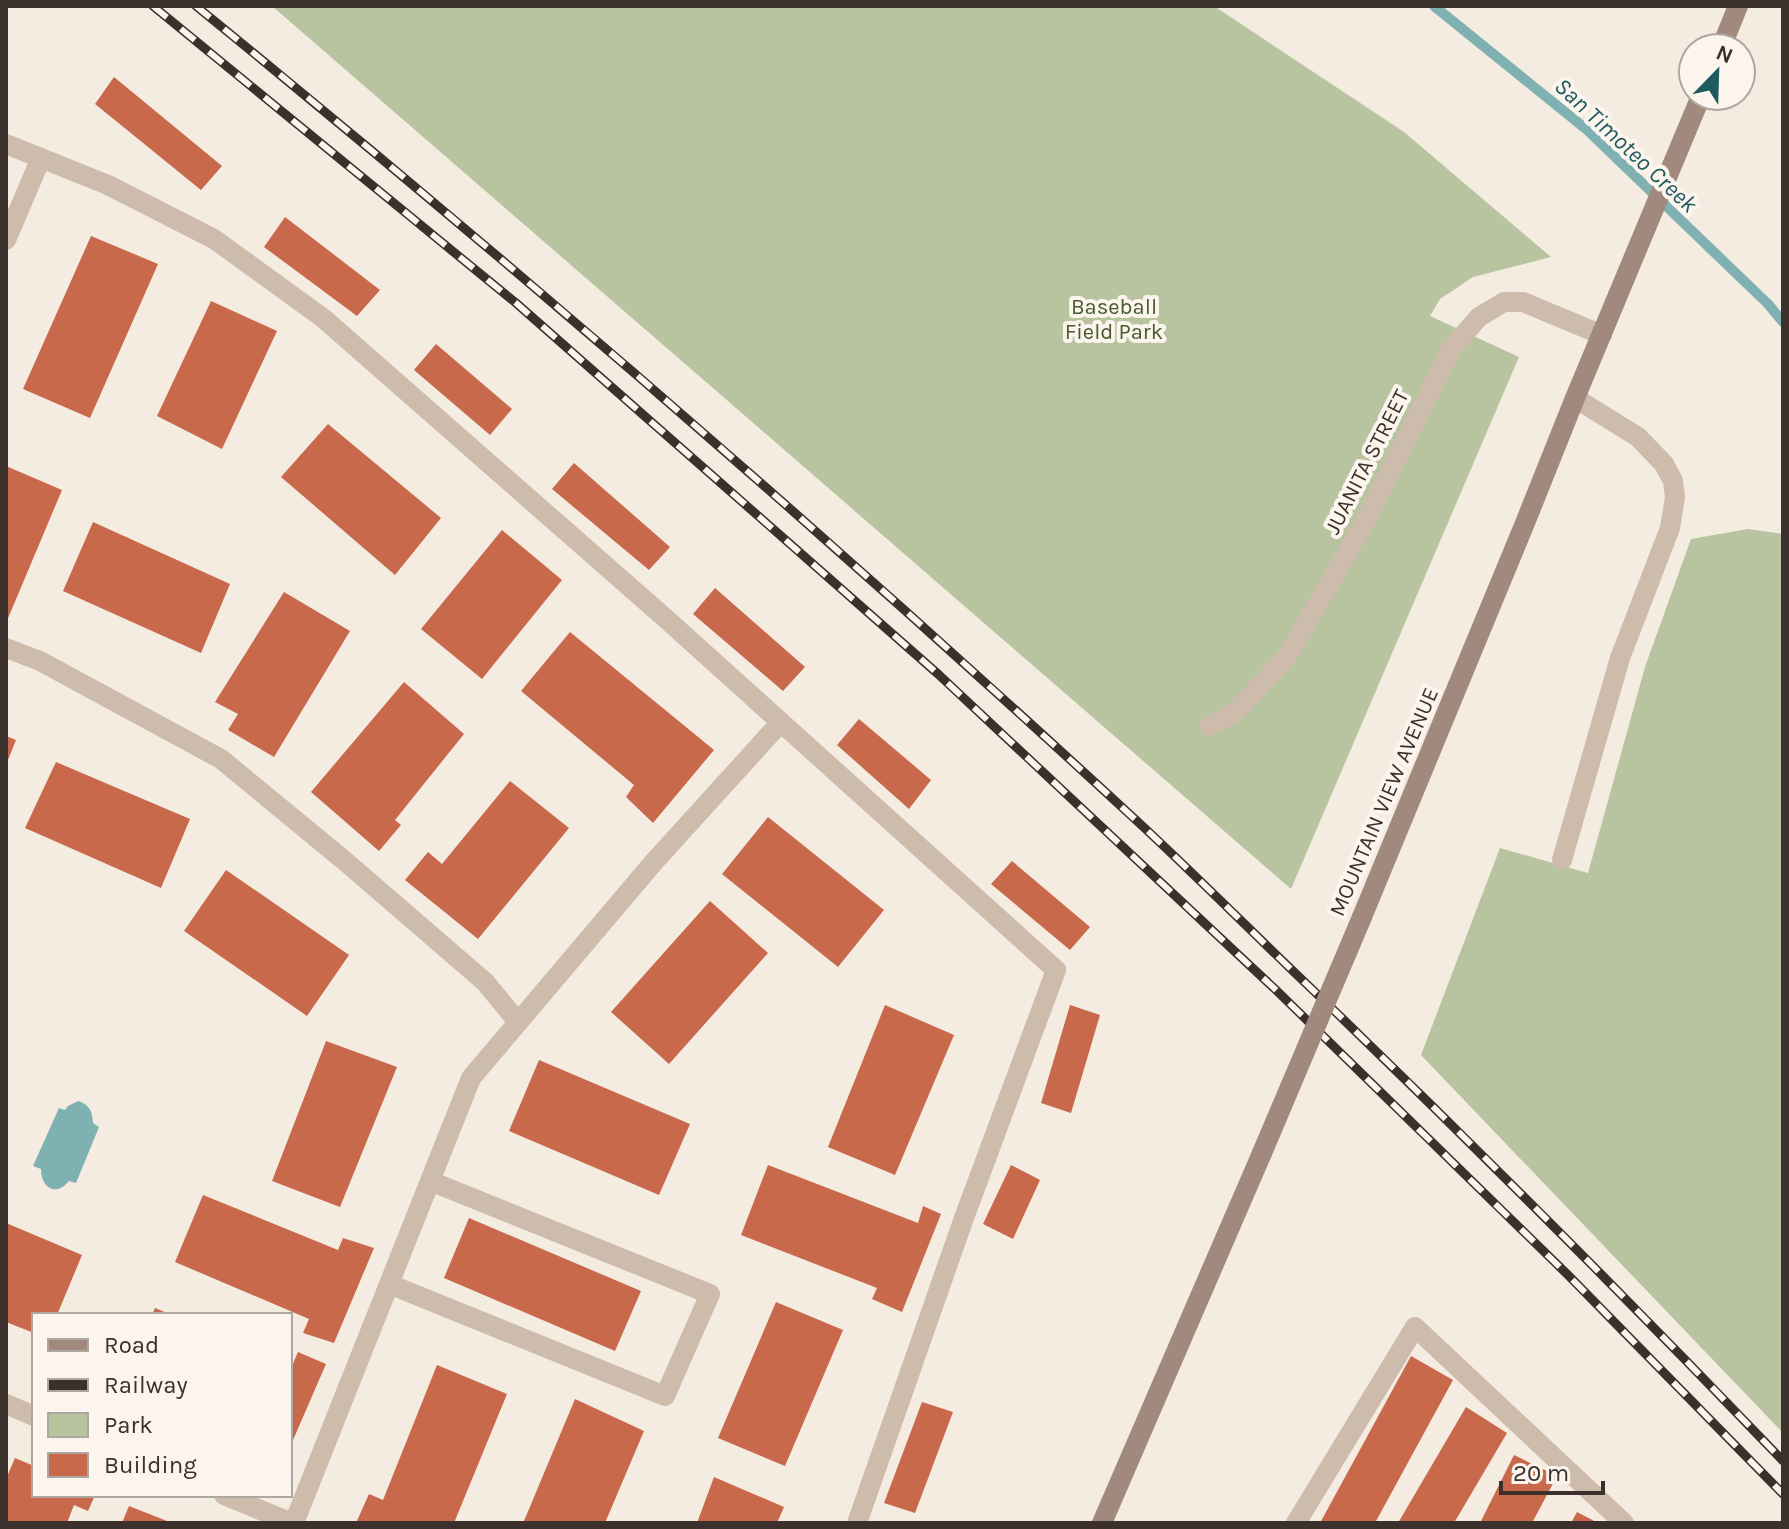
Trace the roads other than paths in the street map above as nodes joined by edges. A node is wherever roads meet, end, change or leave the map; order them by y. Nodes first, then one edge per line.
1 (1738, 6) edge
2 (1727, 32) edge
3 (1694, 112) edge
4 (6, 144) edge
5 (41, 158) junction
6 (6, 240) edge
7 (1602, 335) junction
8 (1575, 398) junction
9 (6, 648) edge
10 (781, 722) junction
11 (1209, 726) dead end
12 (1562, 860) dead end
13 (518, 1022) junction
14 (430, 1181) junction
15 (389, 1284) junction
16 (6, 1404) edge
17 (32, 1415) edge
18 (229, 1497) edge
19 (293, 1523) edge
20 (857, 1523) edge
21 (1102, 1523) edge
22 (1296, 1523) edge
23 (1624, 1523) edge

1 - 2 main road
3 - 7 main road, MOUNTAIN VIEW AVENUE
4 - 5 street
5 - 6 street
5 - 10 street
7 - 8 main road, MOUNTAIN VIEW AVENUE
7 - 11 street, JUANITA STREET
8 - 12 street
8 - 21 main road, MOUNTAIN VIEW AVENUE, bridge
9 - 13 street
10 - 13 street
10 - 20 street
13 - 14 street
14 - 15 street
14 - 15 street
15 - 19 street
16 - 17 street
18 - 19 street
22 - 23 street

